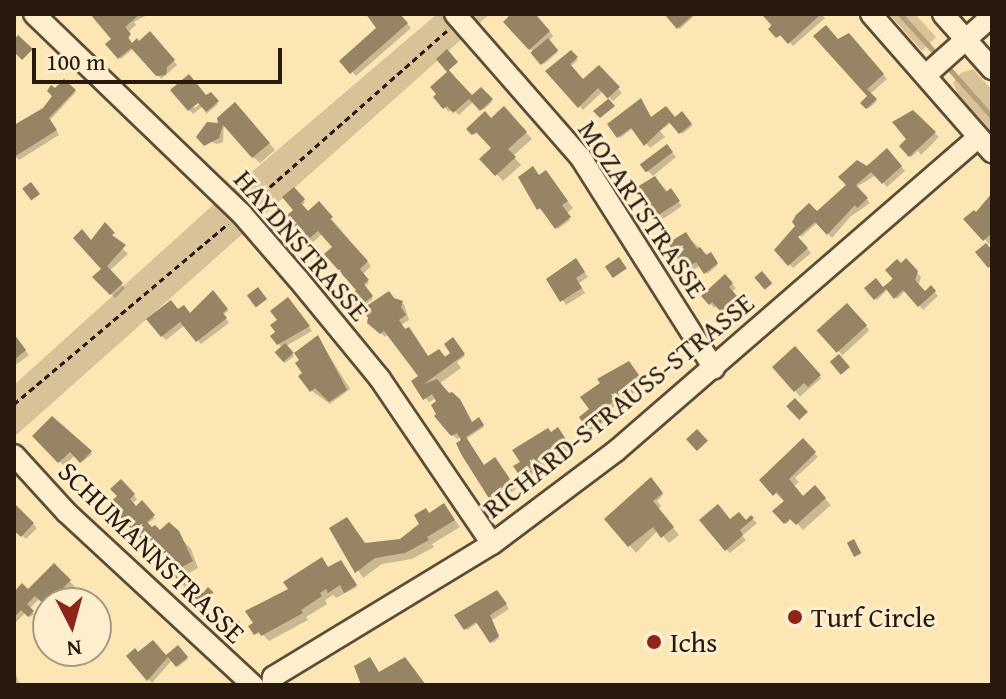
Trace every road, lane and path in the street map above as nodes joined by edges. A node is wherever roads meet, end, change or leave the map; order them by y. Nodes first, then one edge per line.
1 (34, 14) edge
2 (455, 14) edge
3 (871, 14) edge
4 (943, 14) edge
5 (992, 16) edge
6 (965, 39) junction
7 (992, 69) edge
8 (926, 75) junction
9 (985, 144) edge
10 (714, 368) junction
11 (14, 455) edge
12 (492, 544) junction
13 (253, 685) edge
14 (272, 685) edge

1 - 12 street, HAYDNSTRASSE
2 - 10 street, MOZARTSTRASSE
3 - 8 street
4 - 6 street
5 - 6 street
6 - 7 street
6 - 8 street
8 - 9 street
9 - 10 street, RICHARD-STRAUSS-STRASSE
10 - 12 street, RICHARD-STRAUSS-STRASSE
11 - 13 street, SCHUMANNSTRASSE
12 - 14 street, RICHARD-STRAUSS-STRASSE

